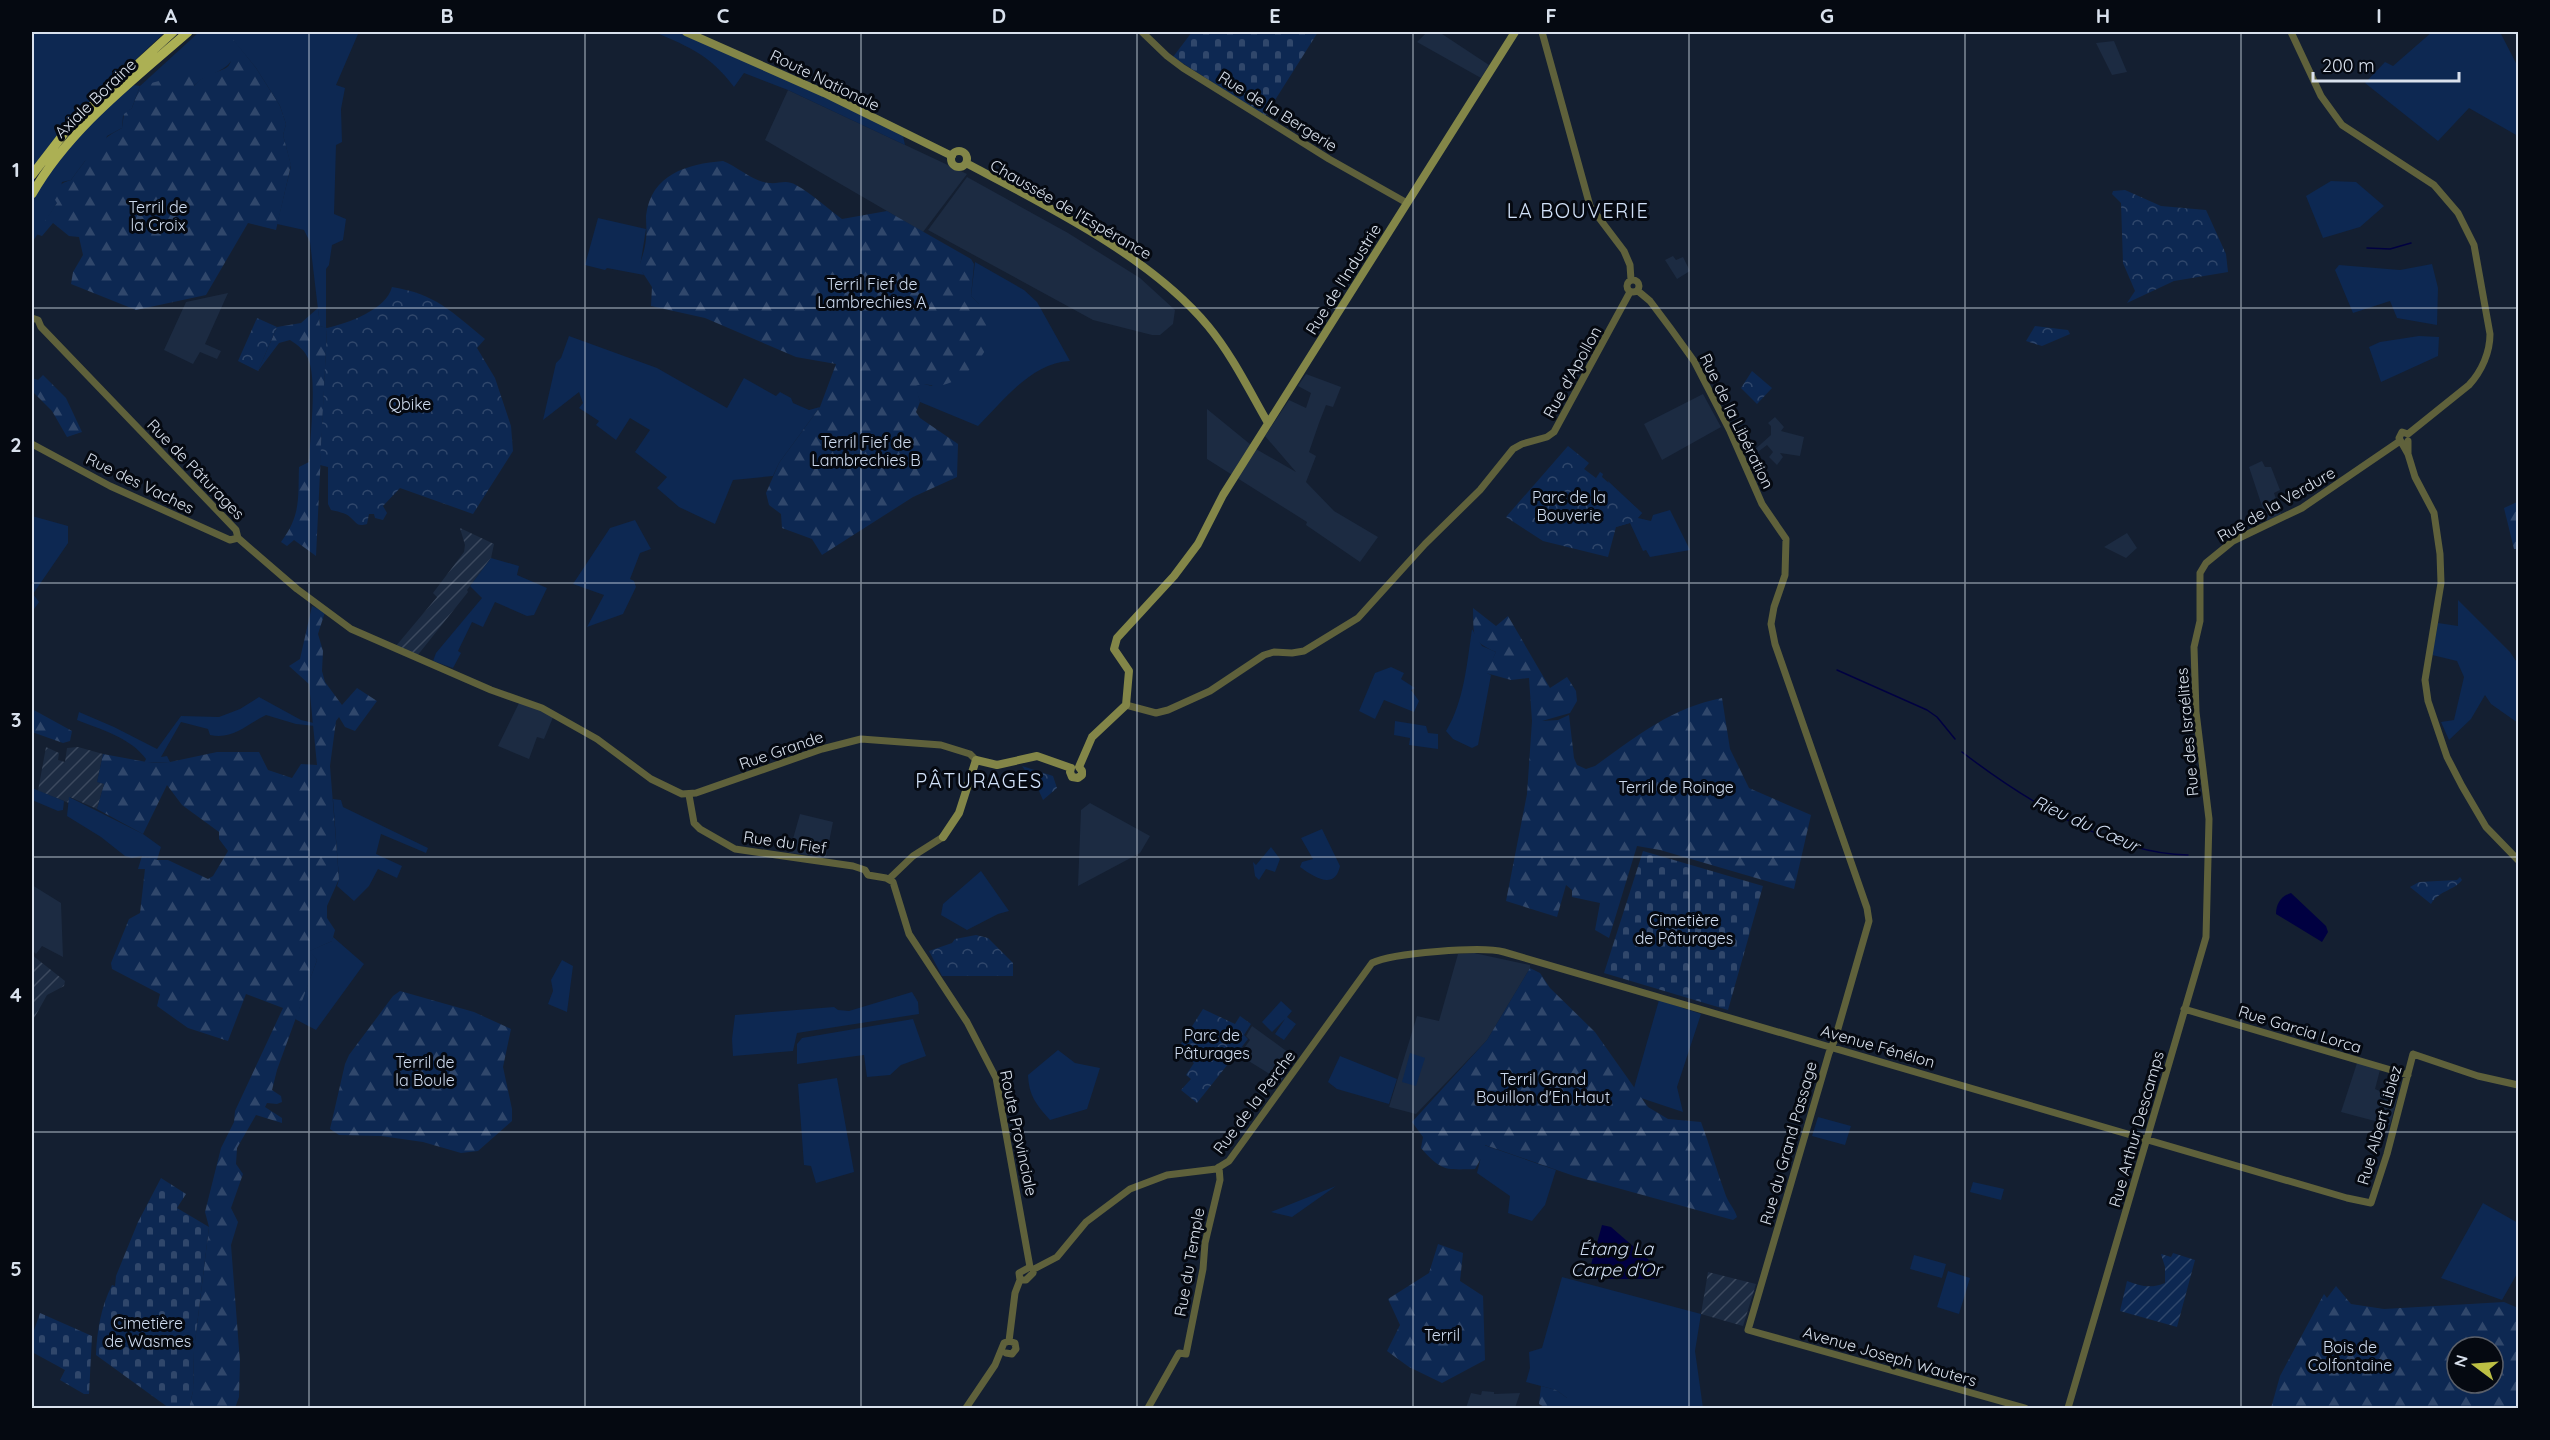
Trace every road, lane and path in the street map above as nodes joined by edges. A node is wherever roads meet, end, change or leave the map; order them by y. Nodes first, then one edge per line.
1 (173, 32) edge
2 (188, 32) edge
3 (686, 32) edge
4 (1142, 32) edge
5 (1515, 32) edge
6 (1542, 32) edge
7 (2291, 32) edge
8 (966, 164) joint
9 (32, 175) edge
10 (32, 194) edge
11 (1407, 203) junction
12 (1634, 291) junction
13 (34, 319) edge
14 (1268, 423) junction
15 (2405, 439) junction
16 (32, 444) edge
17 (238, 538) junction
18 (2200, 573) joint
19 (1773, 631) joint
20 (1126, 705) junction
21 (975, 760) junction
22 (689, 795) junction
23 (945, 834) joint
24 (2208, 853) joint
25 (2518, 860) edge
26 (889, 879) junction
27 (1375, 961) joint
28 (2184, 1009) junction
29 (1832, 1047) junction
30 (2408, 1075) junction
31 (2518, 1085) edge
32 (2148, 1139) junction
33 (1219, 1167) junction
34 (2371, 1203) joint
35 (1032, 1268) junction
36 (1748, 1330) joint
37 (1009, 1341) junction
38 (1004, 1351) junction
39 (966, 1408) edge
40 (1148, 1408) edge
41 (2025, 1408) edge
42 (2068, 1408) edge

1 - 9 highway, Axiale Boraine
2 - 10 highway, Axiale Boraine
3 - 8 main road, Route Nationale
4 - 11 street, Rue de la Bergerie
5 - 11 main road, Rue de l'Industrie
6 - 12 street, Rue de la Libération
7 - 15 street, Rue de la Verdure
8 - 14 main road, Chaussée de l'Espérance
11 - 14 main road, Rue de l'Industrie
12 - 19 street, Rue de la Libération
12 - 20 street, Rue d'Apollon
13 - 17 street, Rue de Pâturages
14 - 20 main road, Rue de l'Industrie
15 - 18 street, Rue de la Verdure
15 - 25 street
16 - 17 street, Rue des Vaches
17 - 22 street, Rue de Pâturages
18 - 24 street, Rue des Israélites
19 - 29 street, Rue du Grand Passage
20 - 21 main road
21 - 22 street, Rue Grande
21 - 23 main road
22 - 26 street, Rue du Fief
23 - 26 street
24 - 28 street, Rue Arthur Descamps
26 - 35 street, Route Provinciale
27 - 29 street, Avenue Fénélon
27 - 33 street, Rue de la Perche
28 - 30 street, Rue Garcia Lorca
28 - 32 street, Rue Arthur Descamps
29 - 32 street, Avenue Fénélon
29 - 36 street, Rue du Grand Passage
30 - 31 street, Rue Albert Libiez
30 - 34 street, Rue Albert Libiez
32 - 34 street, Avenue Fénélon
32 - 42 street, Rue Arthur Descamps
33 - 35 street, Rue de la Perche
33 - 40 street, Rue du Temple
35 - 37 street, Rue de la Perche
36 - 41 street, Avenue Joseph Wauters
37 - 38 street
37 - 38 street
38 - 39 street

